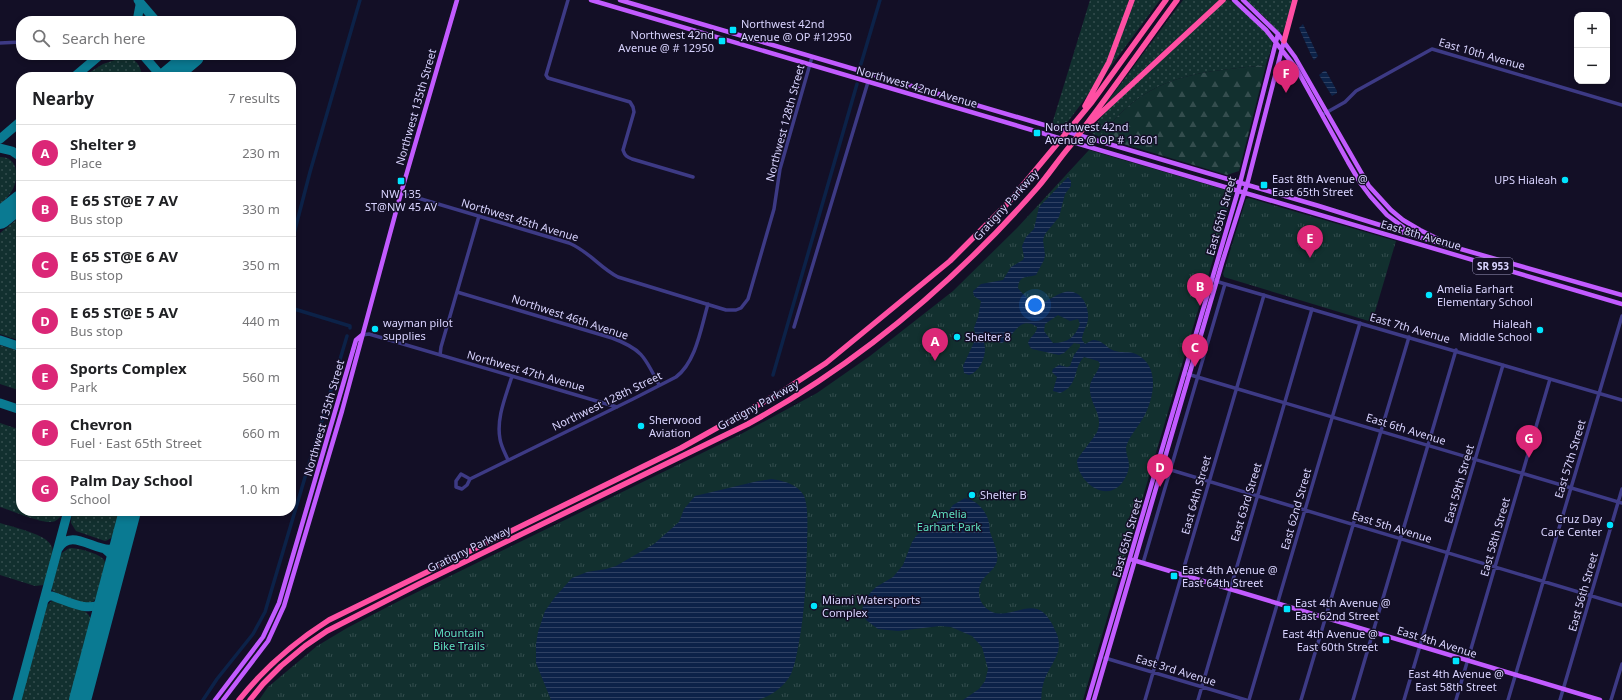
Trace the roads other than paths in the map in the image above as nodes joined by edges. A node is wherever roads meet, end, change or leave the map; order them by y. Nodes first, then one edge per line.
1 (457, 0) edge
2 (568, 0) edge
3 (591, 0) edge
4 (620, 0) edge
5 (1132, 0) edge
6 (1166, 0) edge
7 (1177, 0) edge
8 (1222, 0) edge
9 (1234, 0) edge
10 (1243, 0) edge
11 (1295, 0) edge
12 (610, 3) edge
13 (1278, 34) junction
14 (740, 35) junction
15 (1276, 41) junction
16 (1284, 41) junction
17 (16, 42) edge
18 (0, 43) edge
19 (738, 43) junction
20 (776, 46) junction
21 (1282, 50) junction
22 (774, 54) junction
23 (812, 57) junction
24 (810, 64) junction
25 (1296, 68) junction
26 (1277, 70) junction
27 (868, 82) junction
28 (936, 93) junction
29 (933, 101) junction
30 (1622, 105) edge
31 (1328, 112) junction
32 (1011, 115) junction
33 (1322, 115) junction
34 (1009, 123) junction
35 (1074, 125) junction
36 (1084, 128) junction
37 (693, 177) dead end
38 (1240, 183) junction
39 (1247, 185) junction
40 (1238, 190) junction
41 (1244, 192) junction
42 (401, 193) junction
43 (1319, 206) junction
44 (1316, 214) junction
45 (479, 216) junction
46 (1415, 236) junction
47 (1434, 248) junction
48 (1461, 249) junction
49 (1482, 255) junction
50 (1480, 262) junction
51 (1554, 275) junction
52 (1198, 276) dead end
53 (1211, 280) junction
54 (1217, 281) junction
55 (1551, 283) junction
56 (1225, 284) junction
57 (457, 292) junction
58 (1264, 295) junction
59 (1622, 296) edge
60 (708, 304) junction
61 (1622, 304) edge
62 (741, 308) joint
63 (1312, 309) junction
64 (1622, 316) edge
65 (1360, 323) junction
66 (794, 327) dead end
67 (362, 335) junction
68 (1409, 337) junction
69 (1456, 350) junction
70 (440, 355) junction
71 (1503, 365) junction
72 (1184, 373) junction
73 (1190, 374) junction
74 (512, 376) junction
75 (1198, 377) junction
76 (1550, 380) junction
77 (659, 385) junction
78 (1237, 388) junction
79 (1600, 393) junction
80 (1622, 400) edge
81 (1285, 403) junction
82 (617, 407) junction
83 (1332, 416) junction
84 (1380, 431) junction
85 (1428, 445) junction
86 (508, 460) junction
87 (1475, 460) junction
88 (1157, 466) junction
89 (1162, 468) junction
90 (1170, 470) junction
91 (1523, 474) junction
92 (472, 478) junction
93 (1209, 482) junction
94 (1570, 487) junction
95 (1622, 490) edge
96 (1258, 496) junction
97 (1620, 502) edge
98 (1305, 510) junction
99 (1352, 524) junction
100 (301, 527) junction
101 (307, 529) junction
102 (1400, 539) junction
103 (1448, 553) junction
104 (1130, 559) junction
105 (1135, 560) junction
106 (1144, 563) junction
107 (1496, 567) junction
108 (1182, 575) junction
109 (1544, 580) junction
110 (1230, 589) junction
111 (1591, 595) junction
112 (1278, 604) junction
113 (1622, 604) edge
114 (1325, 618) junction
115 (1372, 632) junction
116 (1419, 646) junction
117 (1101, 657) junction
118 (1106, 658) junction
119 (1467, 661) junction
120 (1622, 664) edge
121 (1154, 672) junction
122 (1515, 675) junction
123 (1202, 687) junction
124 (1564, 689) junction
125 (215, 700) edge
126 (223, 700) edge
127 (239, 700) edge
128 (250, 700) edge
129 (1088, 700) edge
130 (1094, 700) edge
131 (1145, 700) edge
132 (1198, 700) edge
133 (1248, 700) edge
134 (1301, 700) edge
135 (1353, 700) edge
136 (1404, 700) edge
137 (1456, 700) edge
138 (1508, 700) edge
139 (1560, 700) edge
140 (1600, 700) edge
141 (1611, 700) edge

1 - 42 main road, Northwest 135th Street
2 - 37 street
3 - 12 main road, Northwest 42nd Avenue / SR 953
4 - 14 main road, Northwest 42nd Avenue / SR 953
5 - 35 highway
6 - 35 highway, Gratigny Parkway
7 - 36 highway, Gratigny Parkway
8 - 36 highway
9 - 15 main road
10 - 13 main road
11 - 16 highway
12 - 19 main road, Northwest 42nd Avenue / SR 953
13 - 15 main road, East 65th Street
13 - 16 main road
14 - 19 main road
14 - 20 main road, Northwest 42nd Avenue / SR 953
15 - 21 main road
15 - 38 main road, East 65th Street
16 - 21 main road, East 65th Street
16 - 31 main road
17 - 18 street
19 - 22 main road, Northwest 42nd Avenue / SR 953
20 - 22 main road
20 - 23 main road, Northwest 42nd Avenue / SR 953
21 - 25 main road
21 - 26 main road, East 65th Street
22 - 24 main road, Northwest 42nd Avenue / SR 953
23 - 24 street, Northwest 128th Street
23 - 28 main road, Northwest 42nd Avenue / SR 953
24 - 27 main road, Northwest 42nd Avenue / SR 953
24 - 62 street, Northwest 128th Street
25 - 26 main road
25 - 33 main road
26 - 39 main road, East 65th Street
27 - 29 main road, Northwest 42nd Avenue / SR 953
27 - 66 street
28 - 29 main road
28 - 32 main road, Northwest 42nd Avenue / SR 953
29 - 34 main road, Northwest 42nd Avenue / SR 953
30 - 31 street, East 10th Avenue
31 - 33 street, East 10th Avenue
31 - 48 main road
32 - 34 main road
32 - 38 main road, Northwest 42nd Avenue / SR 953
33 - 46 main road
34 - 40 main road, Northwest 42nd Avenue / SR 953
35 - 127 highway, Gratigny Parkway
36 - 128 highway, Gratigny Parkway
38 - 39 main road, Northwest 42nd Avenue / SR 953
38 - 40 main road, East 65th Street
39 - 41 main road, East 65th Street
39 - 43 main road, East 8th Avenue / SR 953
40 - 41 main road, East 8th Avenue / SR 953
40 - 53 main road, East 65th Street
41 - 44 main road, East 8th Avenue / SR 953
41 - 54 main road, East 65th Street
42 - 45 street, Northwest 45th Avenue
42 - 67 main road, Northwest 135th Street
43 - 44 main road
43 - 46 main road, East 8th Avenue / SR 953
44 - 47 main road, East 8th Avenue / SR 953
45 - 57 street
45 - 60 street, Northwest 45th Avenue
46 - 47 main road
46 - 48 main road, East 8th Avenue / SR 953
47 - 50 main road, East 8th Avenue / SR 953
48 - 49 main road, East 8th Avenue / SR 953
49 - 50 main road
49 - 51 main road, East 8th Avenue / SR 953
50 - 55 main road, East 8th Avenue / SR 953
51 - 55 main road
51 - 59 main road, East 8th Avenue / SR 953
52 - 53 street, East 7th Avenue
53 - 54 street, East 7th Avenue
53 - 72 main road, East 65th Street
54 - 56 street, East 7th Avenue
54 - 73 main road, East 65th Street
55 - 61 main road, East 8th Avenue / SR 953
56 - 58 street, East 7th Avenue
56 - 75 street
57 - 70 street
57 - 77 street, Northwest 46th Avenue
58 - 63 street, East 7th Avenue
58 - 78 street, East 64th Street
60 - 62 street, Northwest 45th Avenue
60 - 77 street, Northwest 128th Street
63 - 65 street, East 7th Avenue
63 - 81 street, East 63rd Street
64 - 79 street, East 57th Street
65 - 68 street, East 7th Avenue
65 - 83 street, East 62nd Street
67 - 70 street, Northwest 47th Avenue
67 - 100 main road, Northwest 135th Street
67 - 101 main road, Northwest 135th Street
68 - 69 street, East 7th Avenue
68 - 84 street
69 - 71 street, East 7th Avenue
69 - 85 street
70 - 74 street, Northwest 47th Avenue
71 - 76 street, East 7th Avenue
71 - 87 street, East 59th Street
72 - 73 street, East 6th Avenue
72 - 88 main road, East 65th Street
73 - 75 street, East 6th Avenue
73 - 89 main road, East 65th Street
74 - 82 street, Northwest 47th Avenue
74 - 86 street
75 - 78 street, East 6th Avenue
75 - 90 street
76 - 79 street, East 7th Avenue
76 - 91 street, East 58th Street
77 - 82 street, Northwest 128th Street
78 - 81 street, East 6th Avenue
78 - 93 street, East 64th Street
79 - 80 street, East 7th Avenue
79 - 94 street, East 57th Street
81 - 83 street, East 6th Avenue
81 - 96 street, East 63rd Street
82 - 86 street, Northwest 128th Street
83 - 84 street, East 6th Avenue
83 - 98 street, East 62nd Street
84 - 85 street, East 6th Avenue
84 - 99 street
85 - 87 street, East 6th Avenue
85 - 102 street
86 - 92 street, Northwest 128th Street
87 - 91 street, East 6th Avenue
87 - 103 street, East 59th Street
88 - 89 street, East 5th Avenue
88 - 104 main road, East 65th Street
89 - 90 street, East 5th Avenue
89 - 105 main road, East 65th Street
90 - 93 street, East 5th Avenue
90 - 106 street
91 - 94 street, East 6th Avenue
91 - 107 street, East 58th Street
92 - 92 street
93 - 96 street, East 5th Avenue
93 - 108 street, East 64th Street
94 - 97 street, East 6th Avenue
94 - 109 street, East 57th Street
95 - 97 street, East 56th Street
96 - 98 street, East 5th Avenue
96 - 110 street, East 63rd Street
97 - 111 street, East 56th Street
98 - 99 street, East 5th Avenue
98 - 112 street, East 62nd Street
99 - 102 street, East 5th Avenue
99 - 114 street
100 - 101 main road
100 - 125 main road, Northwest 135th Street
101 - 126 main road, Northwest 135th Street
102 - 103 street, East 5th Avenue
102 - 115 street
103 - 107 street, East 5th Avenue
103 - 116 street, East 59th Street
104 - 105 main road, East 4th Avenue
104 - 117 main road, East 65th Street
105 - 106 main road, East 4th Avenue
105 - 118 main road, East 65th Street
106 - 108 main road, East 4th Avenue
107 - 109 street, East 5th Avenue
107 - 119 street, East 58th Street
108 - 110 main road, East 4th Avenue
108 - 121 street, East 64th Street
109 - 111 street, East 5th Avenue
109 - 122 street, East 57th Street
110 - 112 main road, East 4th Avenue
110 - 123 street, East 63rd Street
111 - 113 street, East 5th Avenue
111 - 124 street, East 56th Street
112 - 114 main road, East 4th Avenue
112 - 133 street, East 62nd Street
114 - 115 main road, East 4th Avenue
114 - 134 street
115 - 116 main road, East 4th Avenue
115 - 135 street
116 - 119 main road, East 4th Avenue
116 - 136 street, East 59th Street
117 - 118 street, East 3rd Avenue
117 - 129 main road, East 65th Street
118 - 121 street, East 3rd Avenue
118 - 130 main road, East 65th Street
119 - 122 main road, East 4th Avenue
119 - 137 street, East 58th Street
120 - 141 street
121 - 123 street, East 3rd Avenue
121 - 131 street, East 64th Street
122 - 124 main road, East 4th Avenue
122 - 138 street, East 57th Street
123 - 132 street, East 63rd Street
123 - 133 street, East 3rd Avenue
124 - 139 street, East 56th Street
124 - 140 main road, East 4th Avenue

